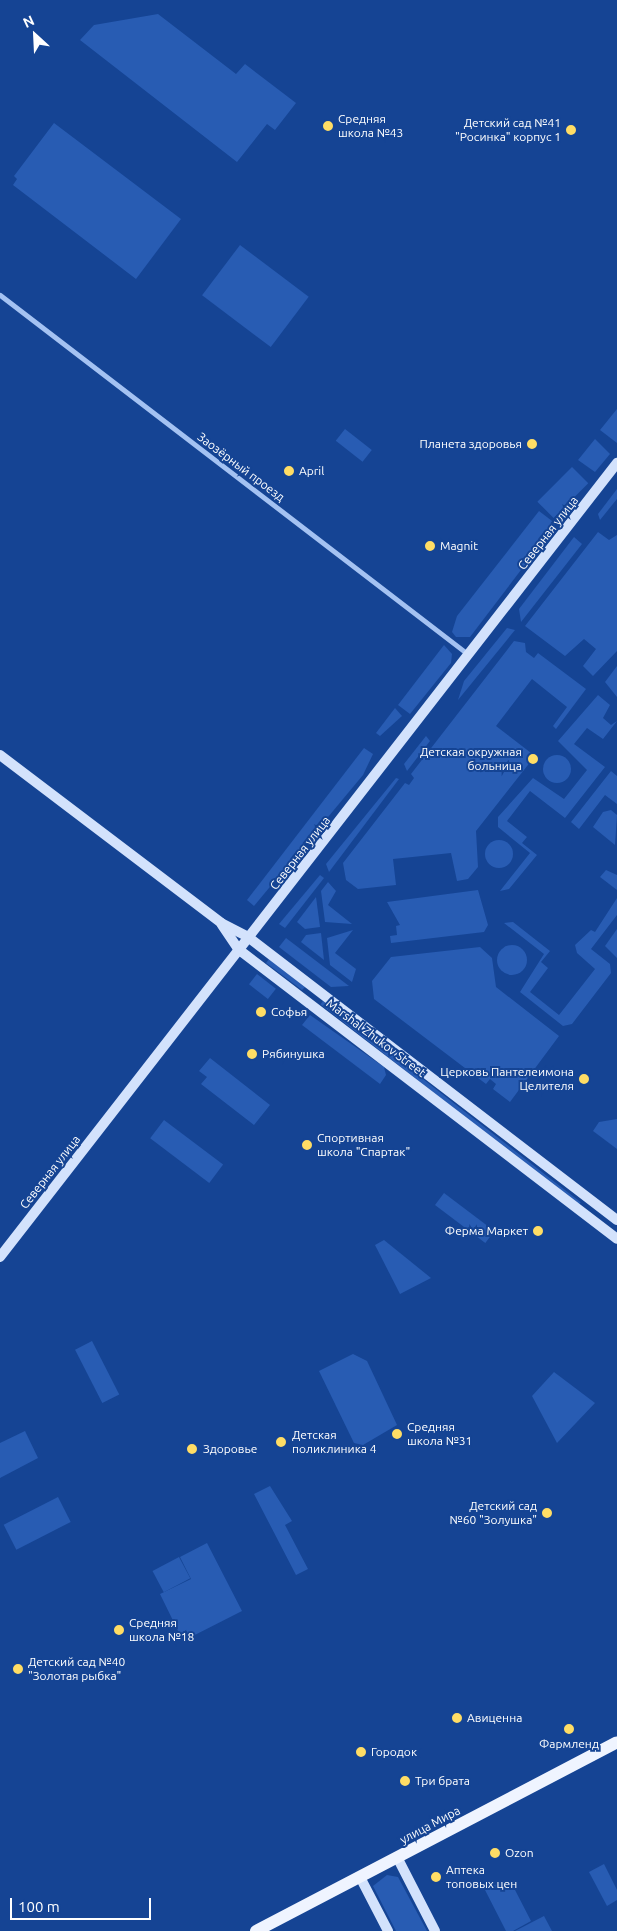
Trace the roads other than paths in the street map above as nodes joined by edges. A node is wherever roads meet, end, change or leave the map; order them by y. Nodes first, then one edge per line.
1 (0, 295) edge
2 (617, 463) edge
3 (469, 655) junction
4 (0, 755) edge
5 (221, 923) junction
6 (248, 937) junction
7 (238, 949) junction
8 (315, 988) junction
9 (306, 1000) junction
10 (617, 1220) edge
11 (617, 1239) edge
12 (0, 1257) edge
13 (617, 1742) edge
14 (397, 1857) junction
15 (360, 1877) junction
16 (256, 1931) edge
17 (388, 1931) edge
18 (435, 1931) edge

1 - 3 street, Заозёрный проезд
2 - 3 main road, Северная улица
3 - 6 main road, Северная улица
4 - 5 main road, Marshal Zhukov Street
5 - 6 main road, Marshal Zhukov Street
5 - 7 main road, Marshal Zhukov Street
6 - 7 main road, Северная улица
6 - 8 main road, Marshal Zhukov Street
7 - 9 main road, Marshal Zhukov Street
7 - 12 main road, Северная улица
8 - 9 main road
8 - 10 main road, Marshal Zhukov Street
9 - 11 main road, Marshal Zhukov Street
13 - 14 main road, улица Мира
14 - 15 main road, улица Мира
14 - 18 main road
15 - 16 main road, улица Мира
15 - 17 main road

